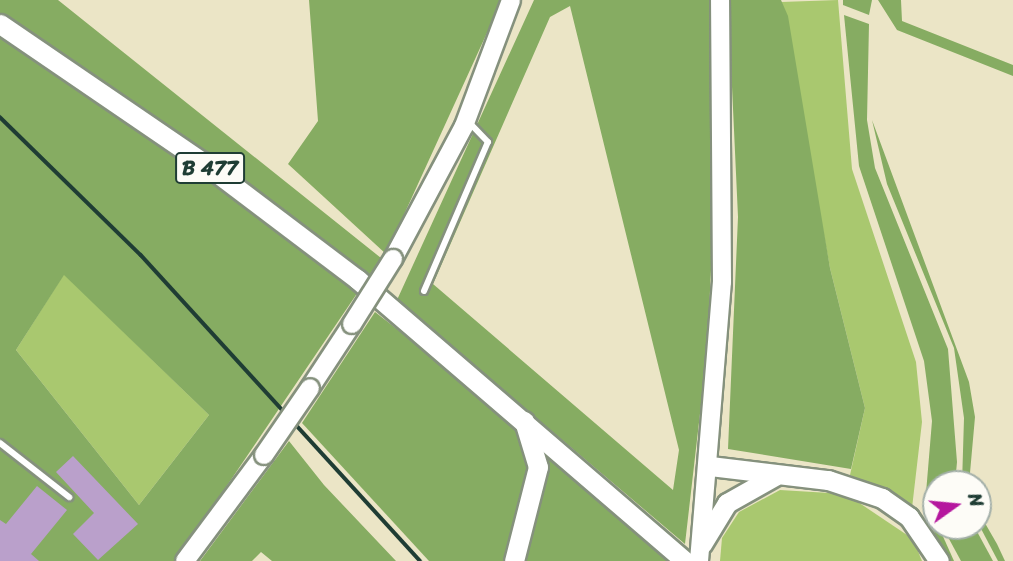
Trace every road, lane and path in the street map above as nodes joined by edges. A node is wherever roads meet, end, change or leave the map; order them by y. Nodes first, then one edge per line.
1 (511, 0) edge
2 (720, 0) edge
3 (0, 24) edge
4 (466, 120) junction
5 (424, 291) dead end
6 (521, 413) junction
7 (0, 443) edge
8 (710, 466) junction
9 (779, 475) junction
10 (69, 497) dead end
11 (700, 553) edge
12 (184, 561) edge
13 (514, 561) edge
14 (685, 561) edge
15 (939, 561) edge

1 - 4 street
2 - 8 street
3 - 6 main road, B 477
4 - 5 lane
4 - 12 street, bridge
6 - 13 main road
6 - 14 main road, B 477
7 - 10 lane
8 - 9 main road
8 - 11 street
9 - 11 main road
9 - 15 main road

